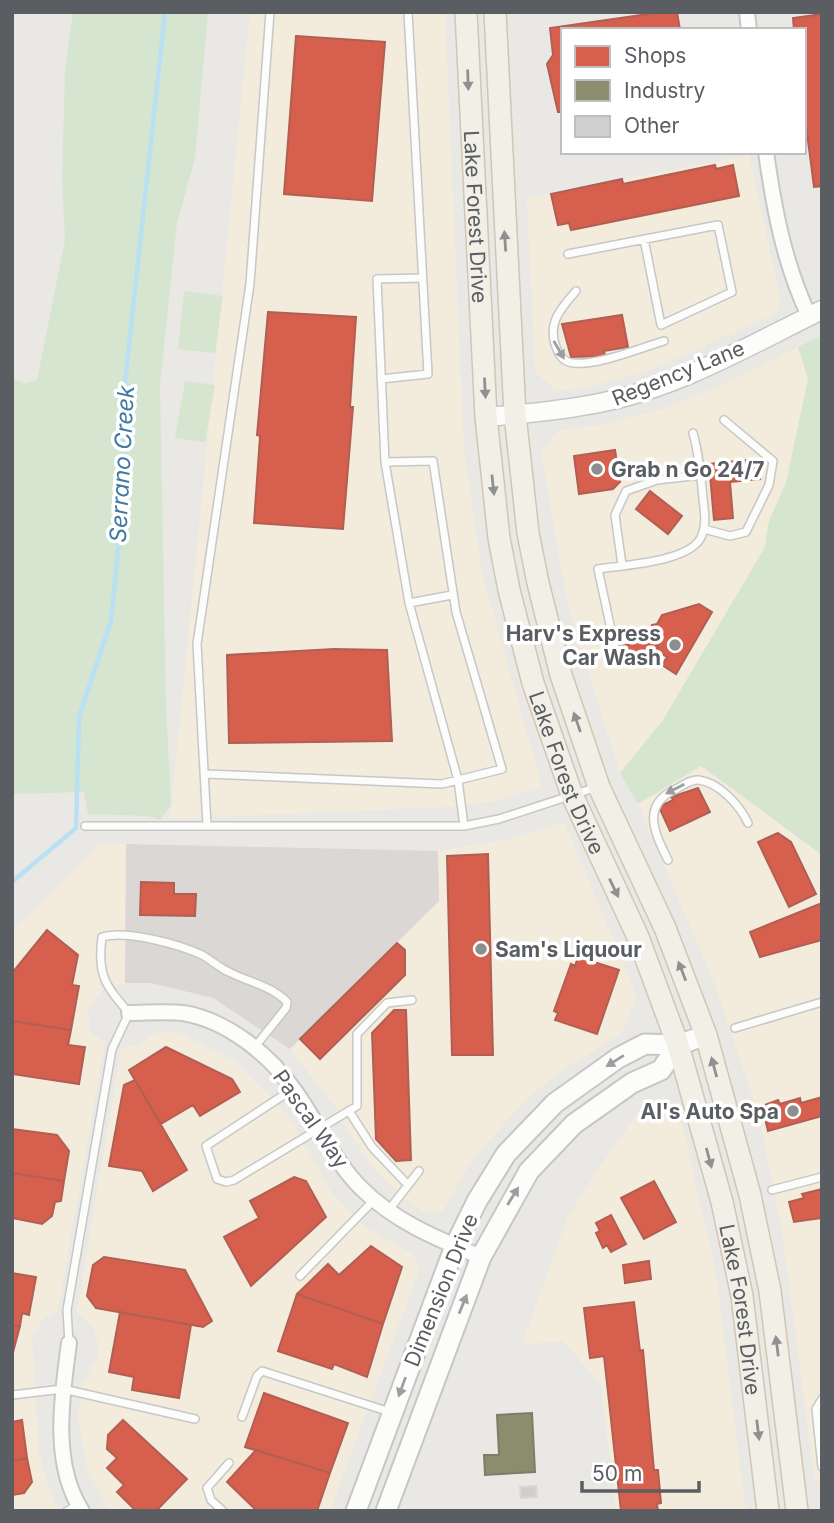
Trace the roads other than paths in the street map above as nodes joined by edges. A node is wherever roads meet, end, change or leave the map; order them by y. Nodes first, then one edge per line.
1 (270, 12) edge
2 (408, 12) edge
3 (466, 12) edge
4 (495, 12) edge
5 (766, 154) edge
6 (644, 239) junction
7 (568, 254) dead end
8 (422, 278) junction
9 (576, 291) dead end
10 (815, 313) edge
11 (664, 341) dead end
12 (381, 379) junction
13 (515, 415) junction
14 (486, 417) junction
15 (724, 420) dead end
16 (693, 433) dead end
17 (385, 462) junction
18 (701, 475) junction
19 (704, 529) junction
20 (622, 565) junction
21 (452, 595) junction
22 (409, 603) junction
23 (615, 648) dead end
24 (206, 774) junction
25 (458, 780) junction
26 (599, 786) junction
27 (572, 795) junction
28 (748, 823) dead end
29 (207, 825) junction
30 (85, 826) dead end
31 (464, 826) junction
32 (668, 860) dead end
33 (412, 1000) dead end
34 (822, 1002) edge
35 (129, 1013) junction
36 (734, 1028) dead end
37 (706, 1035) junction
38 (678, 1045) junction
39 (254, 1048) junction
40 (294, 1088) junction
41 (348, 1111) junction
42 (319, 1131) junction
43 (419, 1171) dead end
44 (822, 1177) edge
45 (408, 1185) junction
46 (772, 1190) dead end
47 (374, 1200) junction
48 (388, 1211) junction
49 (455, 1246) junction
50 (481, 1257) junction
51 (300, 1276) dead end
52 (69, 1343) joint
53 (63, 1389) junction
54 (12, 1395) edge
55 (822, 1399) edge
56 (393, 1413) junction
57 (242, 1417) dead end
58 (195, 1419) dead end
59 (229, 1463) dead end
60 (822, 1467) edge
61 (76, 1509) edge
62 (223, 1511) edge
63 (356, 1511) edge
64 (386, 1511) edge
65 (768, 1511) edge
66 (797, 1511) edge

1 - 24 lane
2 - 8 lane
3 -> 14 main road, Lake Forest Drive
13 -> 4 main road, Lake Forest Drive
5 - 10 street
6 - 6 lane
6 - 7 lane
8 - 12 lane
8 - 12 lane
9 -> 11 lane
10 - 13 street, Regency Lane
12 - 17 lane
13 - 14 street, Regency Lane
26 -> 13 main road, Lake Forest Drive
14 -> 27 main road, Lake Forest Drive
15 - 19 lane
16 - 18 lane
17 - 21 lane
17 - 22 lane
18 - 19 lane
18 - 20 lane
19 - 20 lane
20 - 23 lane
21 - 22 lane
21 - 25 lane
22 - 25 lane
24 - 25 lane
24 - 29 lane
25 - 31 lane
26 - 27 lane
37 -> 26 main road, Lake Forest Drive
27 - 31 lane
27 -> 38 main road, Lake Forest Drive
28 -> 32 lane
29 - 30 lane
29 - 31 lane
33 - 41 lane
34 - 36 lane
35 - 39 street, Pascal Way
35 - 39 lane
35 - 52 lane
37 - 38 main road, Dimension Drive
66 -> 37 main road, Lake Forest Drive
38 -> 49 main road, Dimension Drive
50 -> 38 main road, Dimension Drive
38 -> 65 main road, Lake Forest Drive
39 - 40 street, Pascal Way
40 - 42 street, Pascal Way
40 - 42 lane
41 - 42 lane
41 - 45 lane
42 - 47 street, Pascal Way
43 - 45 lane
44 - 46 lane
45 - 48 lane
47 - 48 street, Pascal Way
47 - 51 lane
48 - 49 street, Pascal Way
49 - 50 street, Pascal Way
49 -> 56 main road, Dimension Drive
64 -> 50 main road, Dimension Drive
52 - 53 street
53 - 54 lane
53 - 58 lane
53 - 61 street
55 - 60 lane
56 - 57 lane
56 - 63 main road, Dimension Drive
59 - 62 lane

